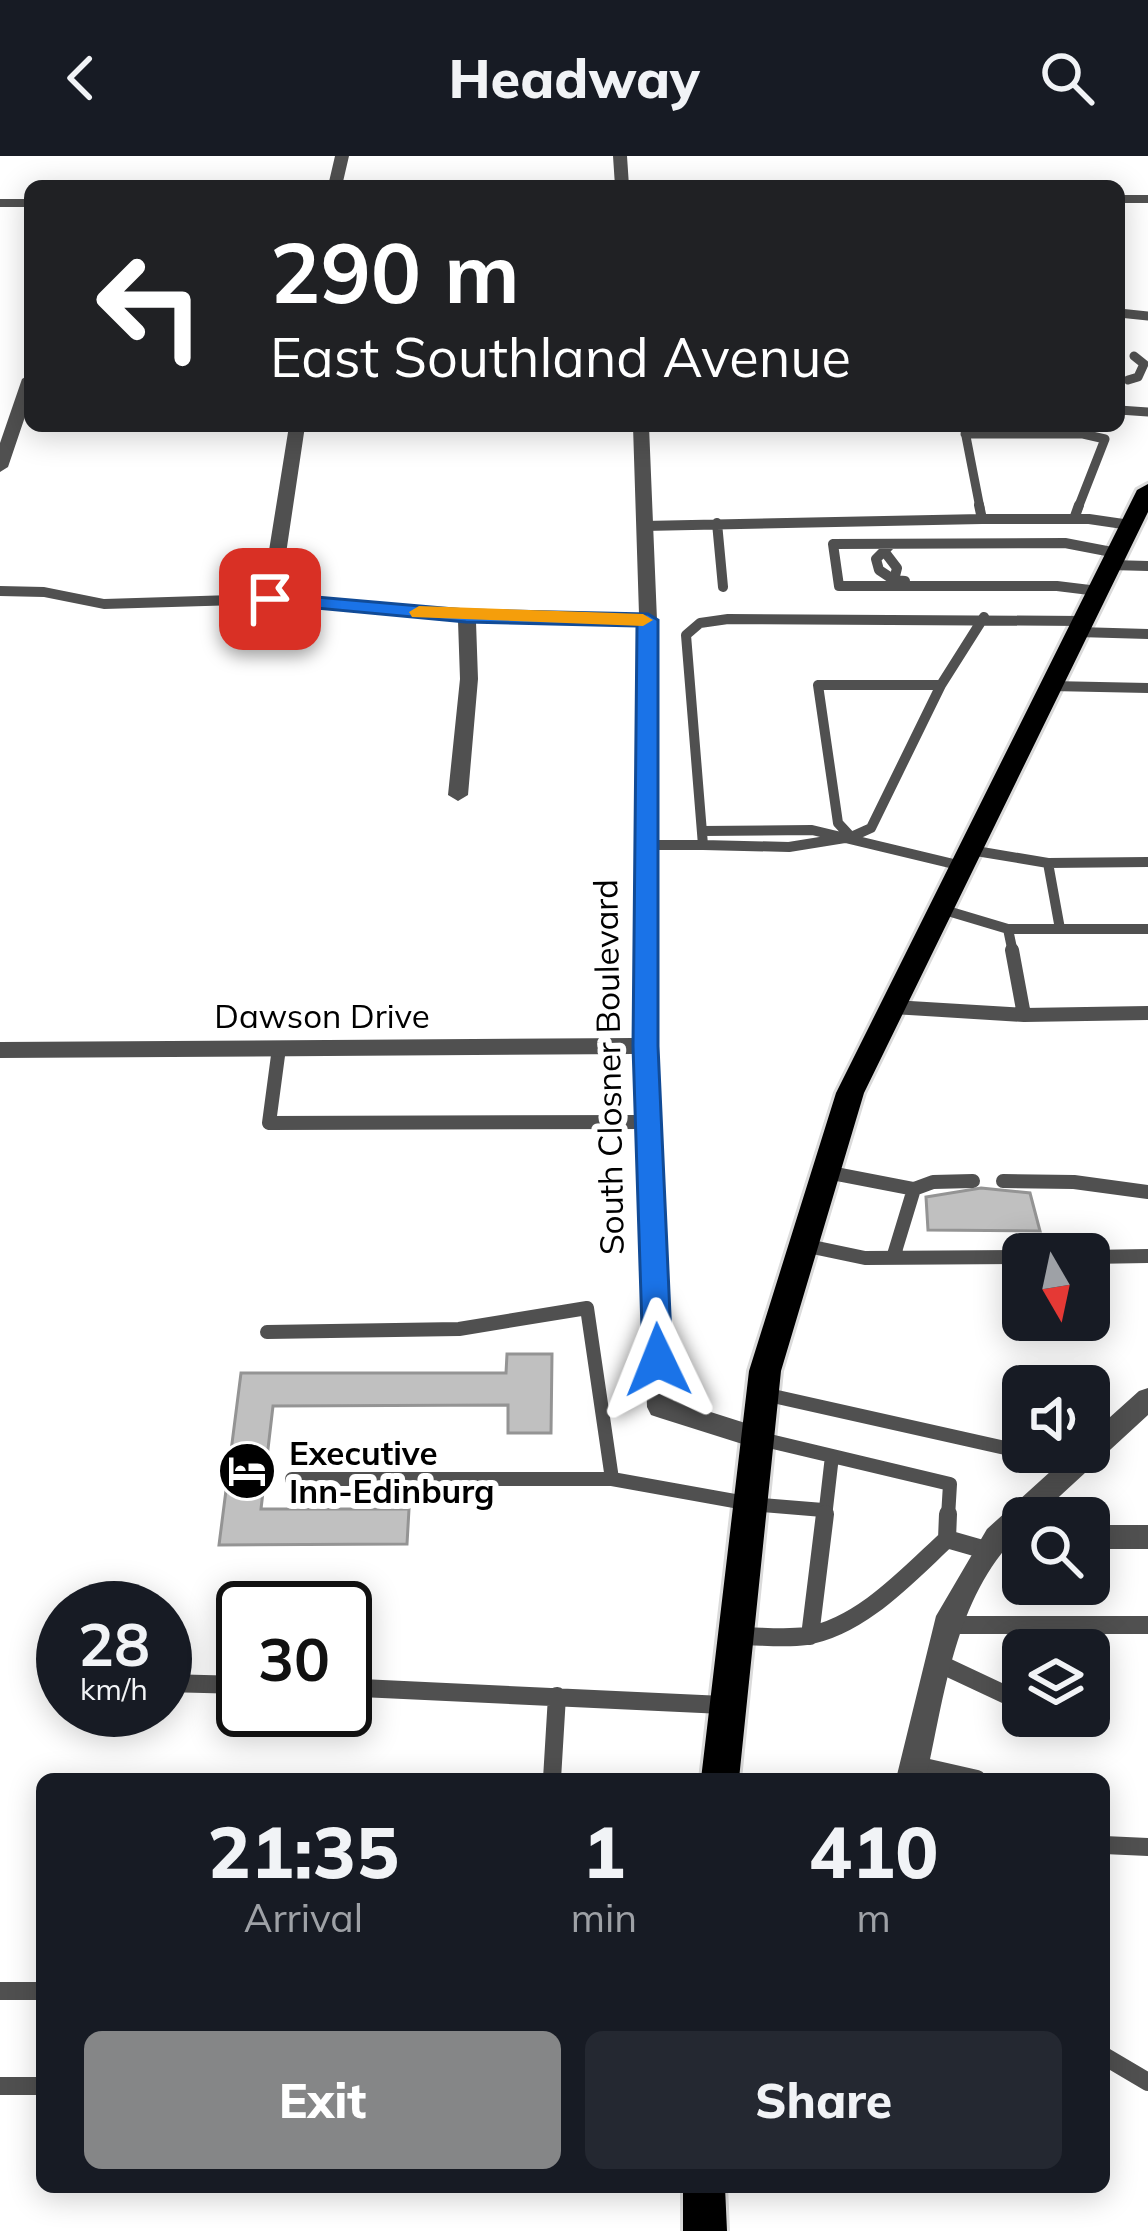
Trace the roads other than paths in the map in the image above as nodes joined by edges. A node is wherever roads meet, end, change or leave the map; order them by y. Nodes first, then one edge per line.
1 (1134, 356) dead end
2 (1128, 380) dead end
3 (24, 397) edge
4 (296, 432) edge
5 (641, 432) edge
6 (964, 432) edge
7 (1024, 432) edge
8 (0, 467) edge
9 (1148, 490) edge
10 (982, 519) junction
11 (1074, 519) junction
12 (831, 522) junction
13 (717, 523) junction
14 (1137, 524) edge
15 (644, 526) junction
16 (833, 544) junction
17 (888, 547) junction
18 (1148, 566) edge
19 (1108, 570) junction
20 (1020, 586) junction
21 (723, 587) dead end
22 (0, 591) edge
23 (270, 599) junction
24 (466, 616) junction
25 (984, 617) junction
26 (648, 620) junction
27 (1080, 627) junction
28 (1148, 634) edge
29 (941, 685) junction
30 (1051, 686) junction
31 (1148, 688) edge
32 (458, 794) dead end
33 (703, 838) junction
34 (852, 838) junction
35 (646, 845) junction
36 (966, 858) junction
37 (1148, 862) edge
38 (1048, 863) junction
39 (941, 909) junction
40 (1008, 929) junction
41 (1060, 929) junction
42 (1148, 929) edge
43 (893, 1006) junction
44 (1148, 1013) edge
45 (1024, 1015) junction
46 (645, 1046) junction
47 (279, 1048) junction
48 (0, 1049) edge
49 (648, 1122) junction
50 (826, 1172) junction
51 (1003, 1180) dead end
52 (973, 1181) dead end
53 (914, 1189) junction
54 (1148, 1192) edge
55 (803, 1245) junction
56 (1148, 1256) edge
57 (1002, 1257) edge
58 (1110, 1257) edge
59 (893, 1258) junction
60 (267, 1332) dead end
61 (761, 1394) junction
62 (1148, 1399) edge
63 (1110, 1434) edge
64 (755, 1438) junction
65 (1002, 1447) edge
66 (832, 1456) junction
67 (1069, 1473) edge
68 (292, 1479) dead end
69 (613, 1479) junction
70 (1046, 1497) edge
71 (751, 1504) junction
72 (823, 1510) junction
73 (1110, 1537) edge
74 (1148, 1537) edge
75 (947, 1539) junction
76 (1002, 1542) edge
77 (1002, 1543) edge
78 (946, 1625) junction
79 (1148, 1625) edge
80 (735, 1636) junction
81 (810, 1636) junction
82 (936, 1662) junction
83 (372, 1688) edge
84 (1002, 1693) edge
85 (556, 1696) junction
86 (728, 1706) junction
87 (911, 1771) edge
88 (552, 1773) edge
89 (722, 1773) edge
90 (1110, 1845) edge
91 (1148, 1847) edge
92 (36, 1990) edge
93 (0, 1991) edge
94 (1110, 2060) edge
95 (1148, 2082) edge
96 (0, 2086) edge
97 (36, 2086) edge
98 (704, 2193) edge
99 (705, 2231) edge

1 - 2 lane
3 - 8 street
4 - 23 street
5 - 15 street, South Closner Boulevard
6 - 10 lane
7 - 11 lane
9 - 14 main road
10 - 11 lane
10 - 12 lane
11 - 14 lane
12 - 13 lane
12 - 16 lane
13 - 15 lane
13 - 21 lane
14 - 19 main road
15 - 26 street, South Closner Boulevard
16 - 17 lane
16 - 20 lane
17 - 19 lane
17 - 20 lane
18 - 19 lane
19 - 20 lane
19 - 27 main road
22 - 23 street
23 - 24 street
24 - 26 street
24 - 32 street
25 - 27 lane
25 - 29 lane
25 - 33 lane
26 - 35 street, South Closner Boulevard
27 - 28 lane
27 - 30 main road
29 - 34 lane
29 - 34 lane
30 - 31 lane
30 - 36 main road
33 - 34 lane
33 - 35 lane
34 - 36 lane
35 - 46 street, South Closner Boulevard
36 - 38 lane
36 - 39 main road
37 - 38 lane
38 - 41 lane
39 - 40 lane
39 - 43 main road
40 - 41 lane
40 - 45 lane
41 - 42 lane
43 - 45 lane
43 - 50 main road
44 - 45 lane
46 - 47 street, Dawson Drive
46 - 49 street, South Closner Boulevard
47 - 48 street, Dawson Drive
47 - 49 lane
49 - 64 street, South Closner Boulevard
50 - 53 lane
50 - 55 main road
51 - 54 lane
52 - 53 lane
53 - 59 lane
55 - 59 lane
55 - 61 main road
56 - 58 lane
57 - 59 lane
60 - 69 lane
61 - 64 main road
61 - 65 lane
62 - 63 street
64 - 66 lane
64 - 71 main road
66 - 72 lane
66 - 75 lane
67 - 70 street
68 - 69 lane
69 - 71 lane
71 - 72 lane
71 - 80 main road
72 - 81 lane
73 - 74 street
75 - 76 lane
75 - 81 lane
77 - 78 street
78 - 79 lane
78 - 82 street
80 - 81 lane
80 - 86 main road
82 - 84 lane
82 - 87 street
83 - 85 lane
85 - 86 lane
85 - 88 lane
86 - 89 main road
90 - 91 lane
92 - 93 lane
94 - 95 lane
96 - 97 lane
98 - 99 main road

